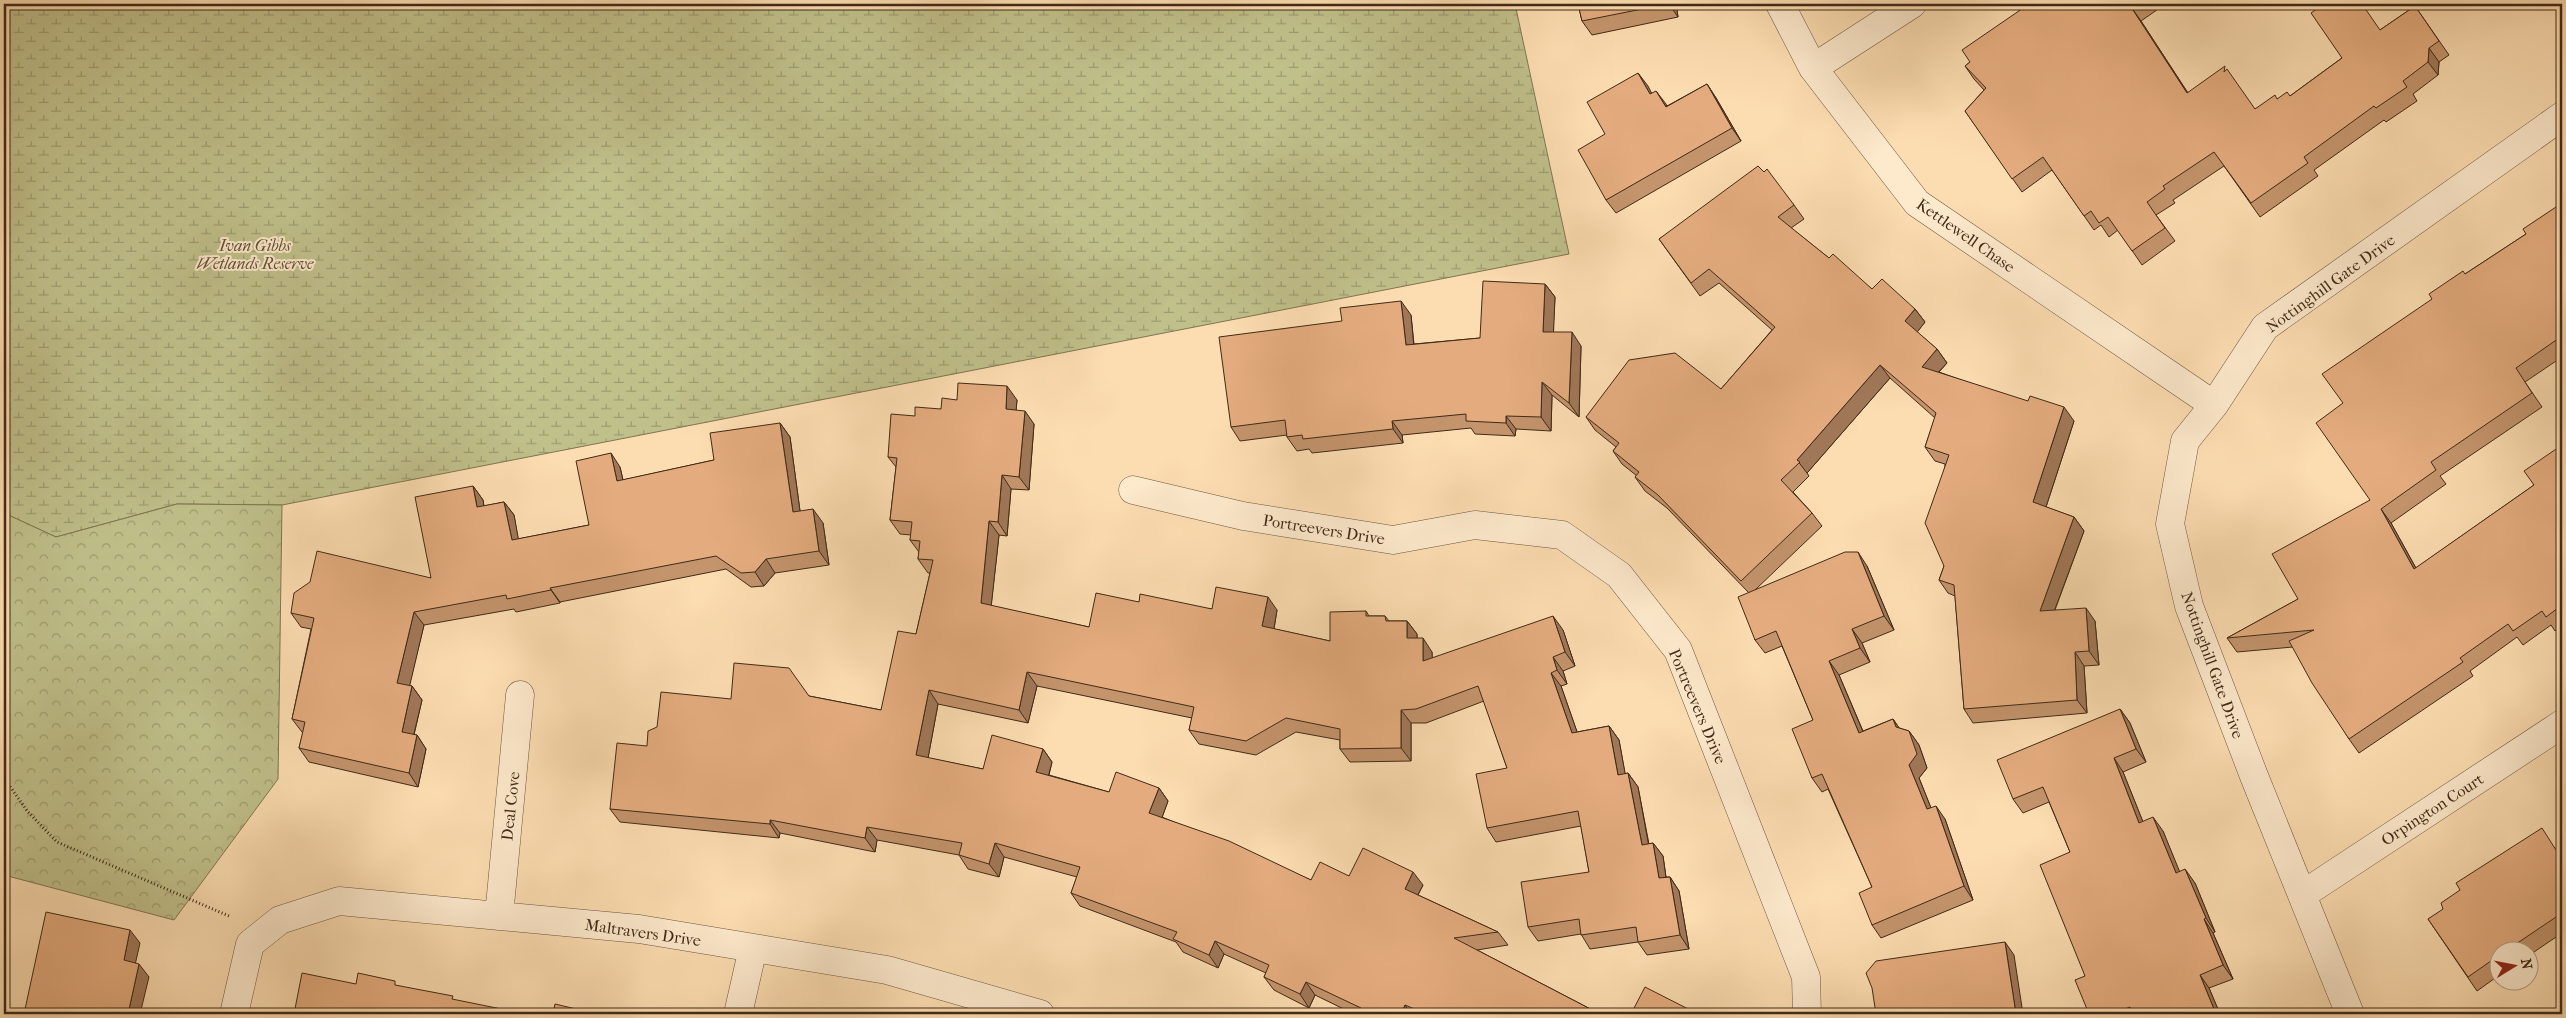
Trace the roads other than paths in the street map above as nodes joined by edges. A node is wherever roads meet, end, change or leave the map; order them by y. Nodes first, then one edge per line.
1 (1780, 4) edge
2 (1912, 4) edge
3 (1813, 68) junction
4 (2562, 116) edge
5 (2214, 405) junction
6 (1133, 490) dead end
7 (520, 696) dead end
8 (2562, 724) edge
9 (2302, 895) junction
10 (499, 916) junction
11 (753, 948) junction
12 (234, 1014) edge
13 (738, 1014) edge
14 (1040, 1014) edge
15 (1807, 1014) edge
16 (2350, 1014) edge

1 - 3 street, Kettlewell Chase
2 - 3 street
3 - 5 street, Kettlewell Chase
4 - 5 street, Nottinghill Gate Drive
5 - 9 street, Nottinghill Gate Drive
6 - 15 street, Portreevers Drive
7 - 10 street, Deal Cove
8 - 9 street, Orpington Court
9 - 16 street, Nottinghill Gate Drive
10 - 11 street, Maltravers Drive
10 - 12 street, Maltravers Drive
11 - 13 street
11 - 14 street, Maltravers Drive

